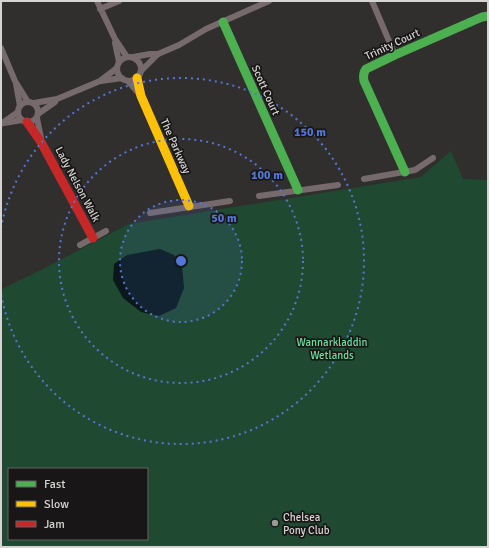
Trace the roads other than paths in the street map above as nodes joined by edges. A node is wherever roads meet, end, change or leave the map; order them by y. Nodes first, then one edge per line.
1 (97, 1) edge
2 (119, 1) edge
3 (269, 1) edge
4 (372, 1) edge
5 (100, 9) junction
6 (488, 16) edge
7 (223, 22) junction
8 (114, 39) junction
9 (1, 48) edge
10 (158, 54) junction
11 (395, 55) junction
12 (130, 57) junction
13 (118, 65) junction
14 (132, 77) junction
15 (15, 81) junction
16 (100, 81) junction
17 (58, 99) junction
18 (31, 102) junction
19 (19, 109) junction
20 (38, 116) junction
21 (24, 121) junction
22 (2, 124) edge
23 (41, 142) junction
24 (433, 158) dead end
25 (405, 172) junction
26 (364, 179) dead end
27 (338, 185) dead end
28 (298, 190) junction
29 (259, 196) dead end
30 (230, 201) dead end
31 (189, 206) junction
32 (150, 213) dead end
33 (106, 231) dead end
34 (93, 238) junction
35 (80, 245) dead end

1 - 5 street, The Parkway
2 - 5 street
3 - 7 street
4 - 11 street
5 - 8 street, The Parkway
6 - 11 street, Trinity Court
7 - 10 street
7 - 28 street, Scott Court
8 - 12 street, The Parkway
8 - 13 street, The Parkway
9 - 15 street
10 - 12 street
10 - 14 street
11 - 25 street, Trinity Court
12 - 13 street
12 - 14 street, The Parkway
13 - 14 street, The Parkway
13 - 16 street
14 - 16 street
14 - 31 street, The Parkway
15 - 18 street
15 - 19 street
16 - 17 street
17 - 18 street
17 - 20 street
18 - 19 street
18 - 20 street
19 - 21 street
19 - 22 street
20 - 21 street
20 - 23 street, Lady Nelson Walk
21 - 22 street
21 - 23 street, Lady Nelson Walk
23 - 34 street, Lady Nelson Walk
24 - 25 street
25 - 26 street
27 - 28 street
28 - 29 street
30 - 31 street
31 - 32 street
33 - 34 street, Lady Nelson Walk
34 - 35 street, Lady Nelson Walk

